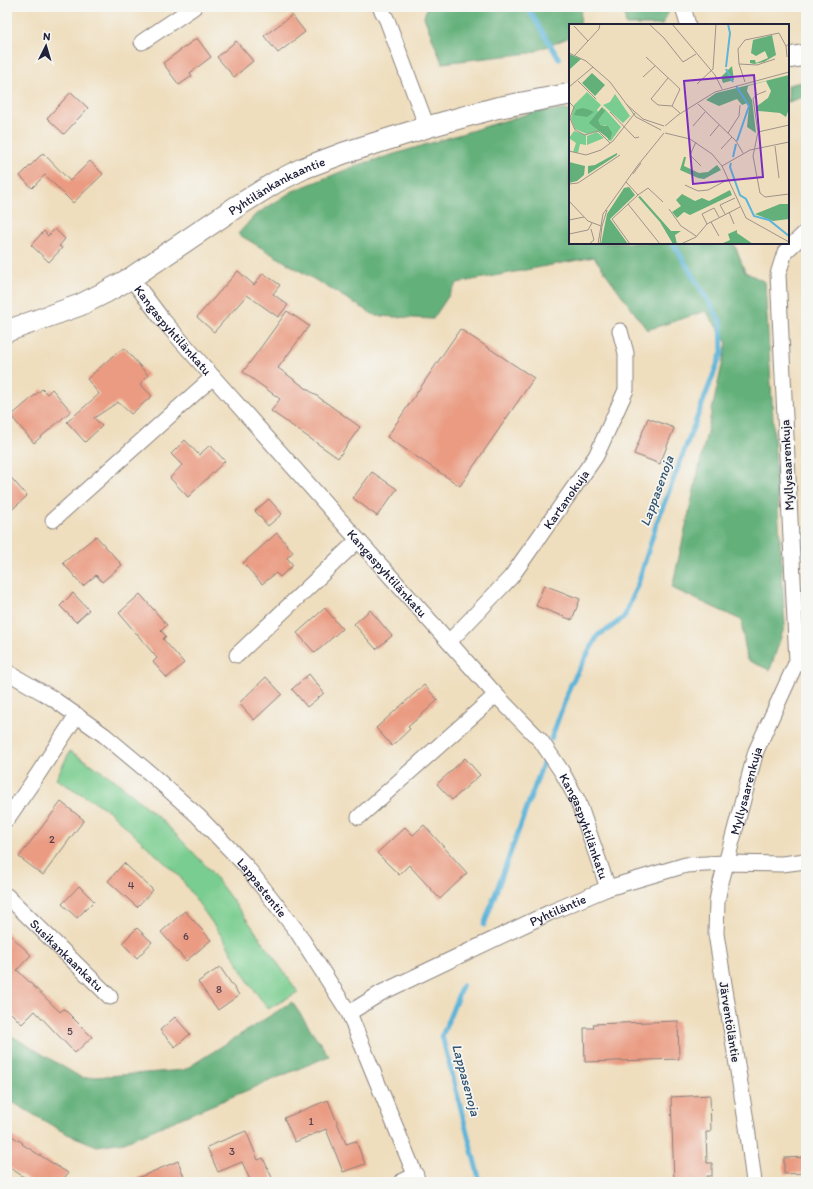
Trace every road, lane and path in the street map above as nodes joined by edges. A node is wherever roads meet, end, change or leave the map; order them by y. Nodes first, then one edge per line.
1 (194, 7) edge
2 (380, 7) edge
3 (683, 7) edge
4 (688, 24) edge
5 (142, 42) dead end
6 (806, 55) edge
7 (789, 58) edge
8 (569, 94) edge
9 (426, 127) junction
10 (806, 232) edge
11 (131, 278) junction
12 (7, 331) edge
13 (620, 331) dead end
14 (213, 377) junction
15 (52, 520) dead end
16 (358, 540) junction
17 (449, 642) junction
18 (237, 655) dead end
19 (802, 660) edge
20 (7, 672) edge
21 (496, 695) junction
22 (77, 715) junction
23 (359, 817) dead end
24 (7, 819) edge
25 (806, 861) edge
26 (725, 863) junction
27 (608, 888) junction
28 (7, 896) edge
29 (110, 997) dead end
30 (349, 1013) junction
31 (417, 1179) edge
32 (400, 1182) edge
33 (754, 1182) edge

1 - 5 street
2 - 9 street
3 - 4 street
6 - 7 street
8 - 9 street, Pyhtilänkankaantie
9 - 11 street, Pyhtilänkankaantie
10 - 19 street, Myllysaarenkuja
11 - 12 street, Pyhtilänkankaantie
11 - 14 street, Kangaspyhtilänkatu
13 - 17 street, Kartanokuja
14 - 15 street
14 - 16 street, Kangaspyhtilänkatu
16 - 17 street, Kangaspyhtilänkatu
16 - 18 street
17 - 21 street, Kangaspyhtilänkatu
19 - 26 street, Myllysaarenkuja
20 - 22 street, Lappastentie
21 - 23 street
21 - 27 street, Kangaspyhtilänkatu
22 - 24 street
22 - 30 street, Lappastentie
25 - 26 street, Pyhtiläntie
26 - 27 street, Pyhtiläntie
26 - 33 street, Järventöläntie
27 - 30 street, Pyhtiläntie
28 - 29 street, Susikankaankatu
30 - 31 street, Lappastentie
31 - 32 street

